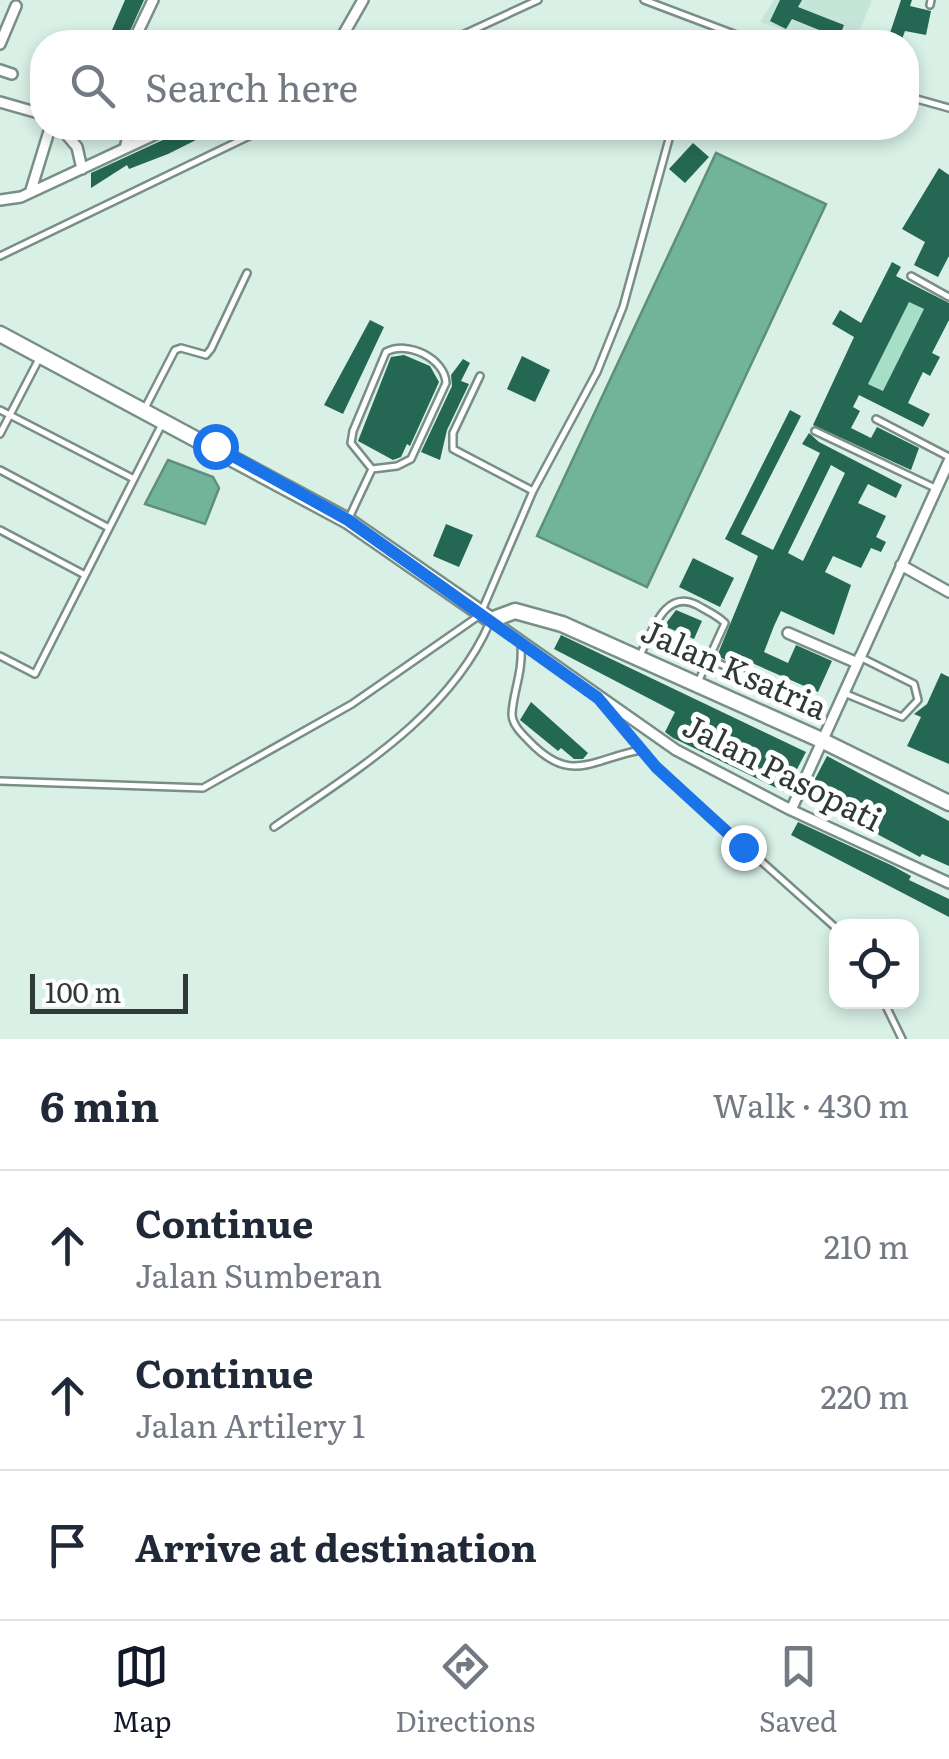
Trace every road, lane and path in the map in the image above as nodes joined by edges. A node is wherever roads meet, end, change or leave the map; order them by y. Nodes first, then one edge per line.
1 (153, 0) edge
2 (363, 0) edge
3 (538, 0) edge
4 (644, 0) edge
5 (16, 6) dead end
6 (139, 30) edge
7 (346, 30) edge
8 (473, 30) edge
9 (720, 30) edge
10 (0, 44) edge
11 (0, 70) edge
12 (12, 74) dead end
13 (919, 100) edge
14 (0, 102) edge
15 (949, 108) edge
16 (30, 111) edge
17 (46, 140) edge
18 (71, 140) edge
19 (127, 140) edge
20 (143, 140) edge
21 (241, 140) edge
22 (669, 140) edge
23 (125, 148) junction
24 (82, 168) junction
25 (30, 190) junction
26 (0, 200) edge
27 (0, 256) edge
28 (247, 273) dead end
29 (912, 276) dead end
30 (949, 298) edge
31 (0, 334) edge
32 (41, 354) junction
33 (480, 376) dead end
34 (145, 408) junction
35 (0, 410) edge
36 (10, 415) junction
37 (165, 419) junction
38 (876, 419) dead end
39 (815, 431) dead end
40 (0, 434) edge
41 (949, 459) edge
42 (372, 469) junction
43 (0, 470) edge
44 (134, 479) junction
45 (936, 488) junction
46 (533, 491) junction
47 (348, 520) junction
48 (109, 528) junction
49 (0, 530) edge
50 (901, 565) junction
51 (86, 575) junction
52 (949, 592) edge
53 (487, 616) junction
54 (788, 633) dead end
55 (521, 644) junction
56 (0, 656) edge
57 (639, 657) junction
58 (856, 659) junction
59 (712, 660) junction
60 (698, 683) junction
61 (841, 692) junction
62 (598, 698) junction
63 (796, 700) dead end
64 (819, 739) junction
65 (641, 750) junction
66 (0, 781) edge
67 (949, 802) edge
68 (791, 810) junction
69 (274, 827) dead end
70 (949, 883) edge
71 (829, 922) edge
72 (887, 1009) edge
73 (902, 1039) edge

1 - 6 street
2 - 7 street
3 - 8 lane
4 - 9 lane
5 - 10 street
11 - 12 street
13 - 15 lane
14 - 16 street
17 - 25 street
18 - 24 street
19 - 23 street
20 - 23 street
21 - 27 lane
22 - 46 lane
23 - 24 street
24 - 25 street
25 - 26 street
28 - 34 lane
29 - 30 lane
31 - 32 street
32 - 34 street
32 - 36 lane
33 - 46 lane
34 - 37 street
35 - 36 lane
36 - 40 lane
36 - 44 lane
37 - 44 lane
37 - 47 street
38 - 41 lane
39 - 45 lane
41 - 45 street
42 - 42 lane
42 - 47 lane
43 - 48 lane
44 - 48 lane
45 - 50 street
46 - 53 lane
47 - 53 street
48 - 51 lane
49 - 51 lane
50 - 52 street
50 - 58 street
51 - 56 lane
53 - 55 street, Jalan Pasopati
53 - 57 street, Jalan Ksatria
53 - 66 lane
53 - 69 lane
54 - 58 street
55 - 62 street, Jalan Pasopati
55 - 65 lane
57 - 59 lane
57 - 60 street, Jalan Ksatria
58 - 61 street
58 - 61 lane
59 - 60 lane
59 - 63 lane
60 - 64 street, Jalan Ksatria
61 - 64 street
62 - 65 lane
62 - 68 street, Jalan Pasopati
64 - 67 street, Jalan Ksatria
64 - 68 street
65 - 71 lane
68 - 70 street, Jalan Pasopati
72 - 73 lane

